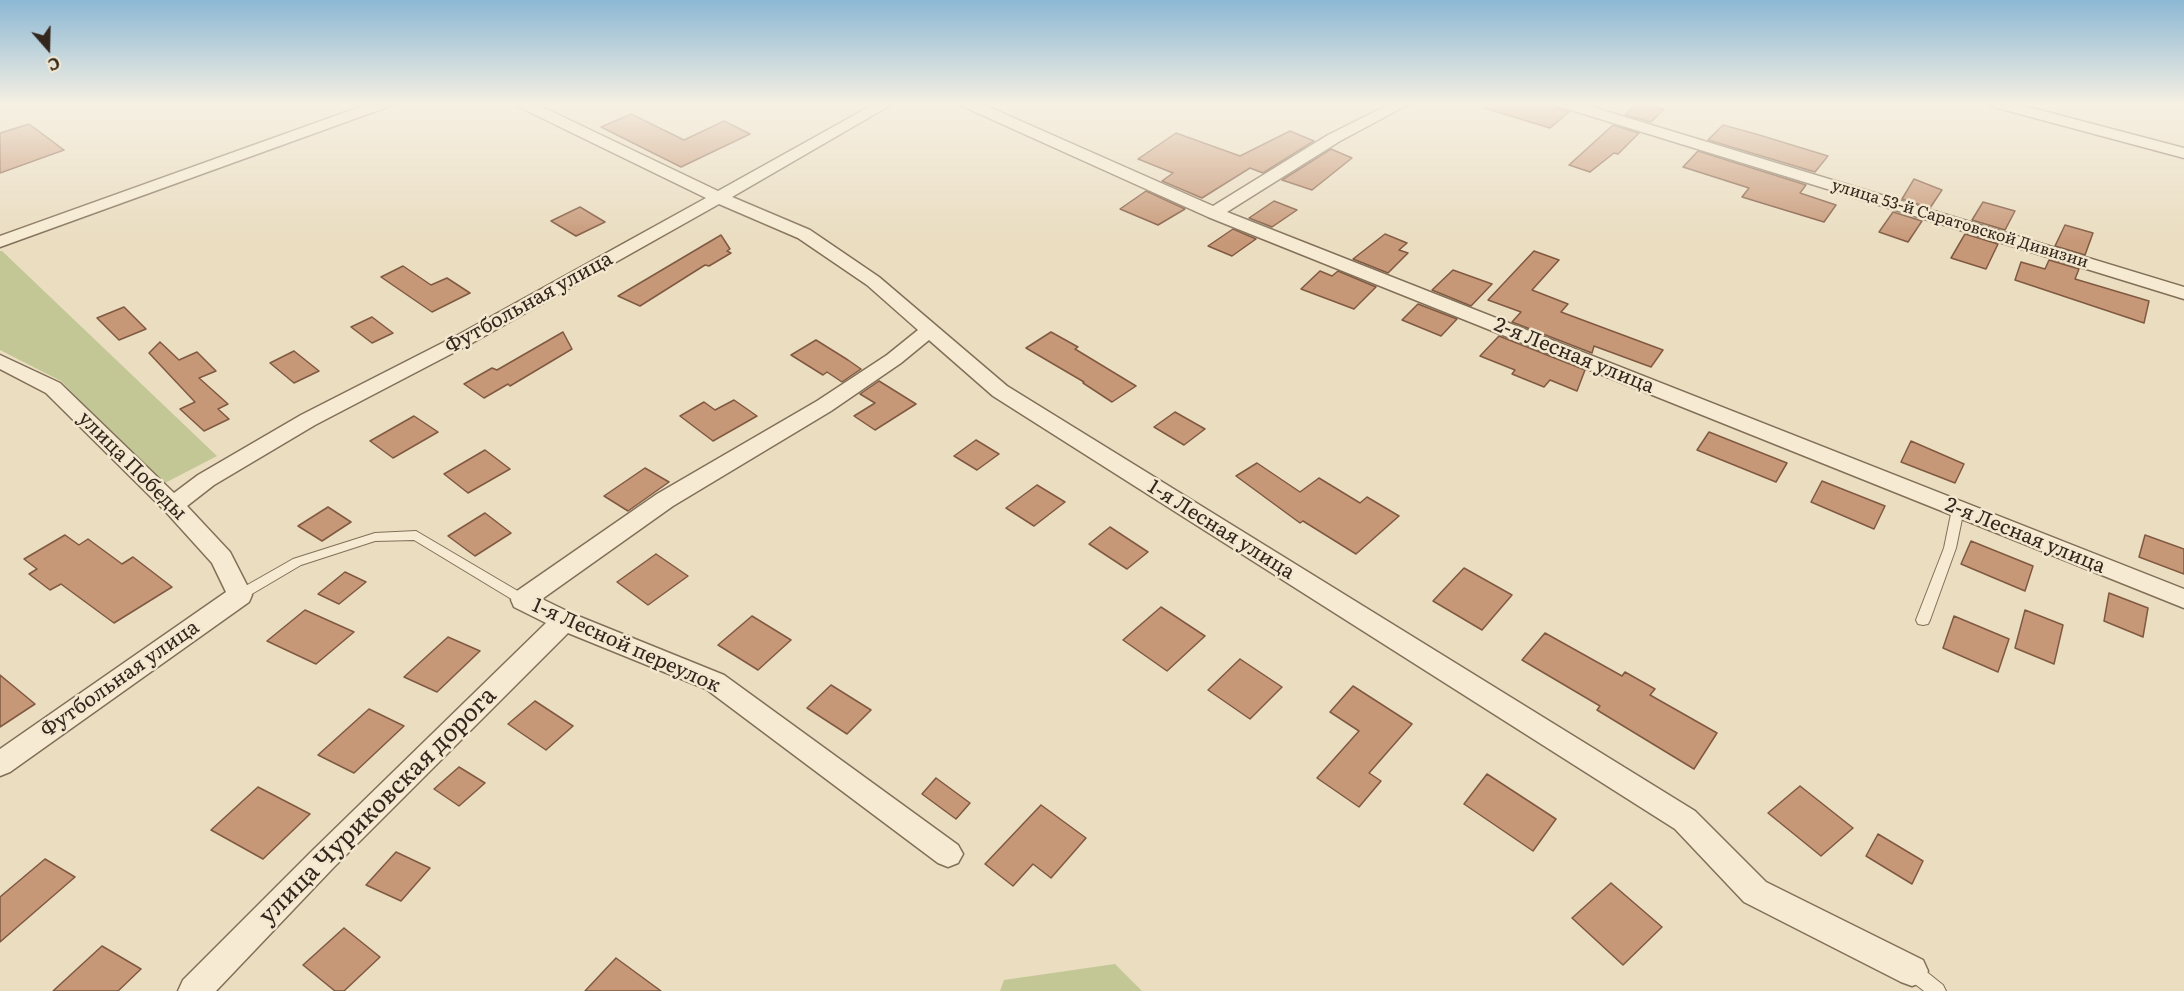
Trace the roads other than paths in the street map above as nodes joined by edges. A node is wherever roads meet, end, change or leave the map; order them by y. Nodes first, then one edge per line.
1 (257, 149) edge
2 (618, 149) edge
3 (806, 149) edge
4 (1071, 149) edge
5 (1316, 149) edge
6 (1714, 149) edge
7 (720, 198) junction
8 (1214, 213) junction
9 (0, 242) edge
10 (2184, 293) edge
11 (928, 331) junction
12 (0, 361) edge
13 (173, 506) junction
14 (1958, 509) junction
15 (240, 595) junction
16 (2184, 599) edge
17 (523, 600) junction
18 (1923, 620) dead end
19 (564, 621) junction
20 (0, 764) edge
21 (948, 854) dead end
22 (1912, 971) joint
23 (194, 991) edge
24 (1937, 991) edge

1 - 9 street
2 - 7 street, 1-я Лесная улица
3 - 7 street, Футбольная улица
4 - 8 street, 2-я Лесная улица
5 - 8 street
6 - 10 street, улица 53-й Саратовской Дивизии
7 - 11 street, 1-я Лесная улица
7 - 13 street, Футбольная улица
8 - 14 street, 2-я Лесная улица
11 - 17 street, 1-я Лесной переулок
11 - 22 street, 1-я Лесная улица
12 - 13 street, улица Победы
13 - 15 street, улица Победы
14 - 16 street, 2-я Лесная улица
14 - 18 lane
15 - 17 lane
15 - 20 street, Футбольная улица
17 - 19 street, 1-я Лесной переулок
19 - 21 street, 1-я Лесной переулок
19 - 23 street, улица Чуриковская дорога
22 - 24 lane

